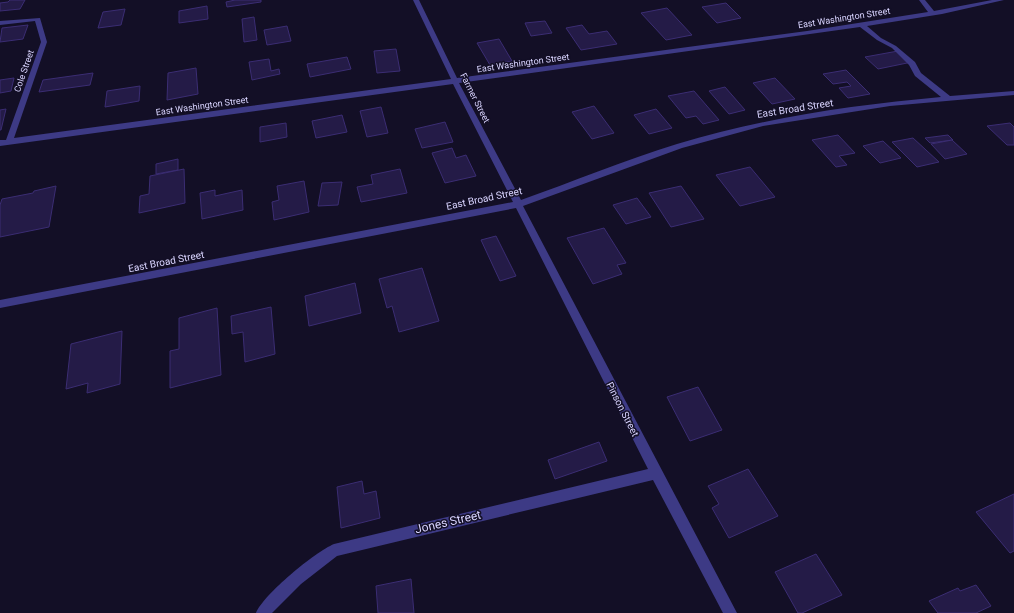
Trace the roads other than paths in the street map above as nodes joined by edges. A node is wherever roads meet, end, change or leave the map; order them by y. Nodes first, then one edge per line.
1 (416, 0) edge
2 (922, 0) edge
3 (1001, 0) edge
4 (932, 13) junction
5 (0, 23) edge
6 (861, 24) junction
7 (455, 81) junction
8 (1014, 93) edge
9 (948, 99) junction
10 (9, 142) junction
11 (0, 143) edge
12 (519, 204) junction
13 (0, 304) edge
14 (656, 473) junction
15 (263, 613) edge
16 (730, 613) edge

1 - 7 street, Farmer Street
2 - 4 street
3 - 4 street, East Washington Street
4 - 6 street, East Washington Street
5 - 10 street, Cole Street
6 - 7 street, East Washington Street
6 - 9 street
7 - 10 street, East Washington Street
7 - 12 street, Farmer Street
8 - 9 street, East Broad Street
9 - 12 street, East Broad Street
10 - 11 street, East Washington Street
12 - 13 street, East Broad Street
12 - 14 street, Pinson Street
14 - 15 street, Jones Street
14 - 16 street, Pinson Street

